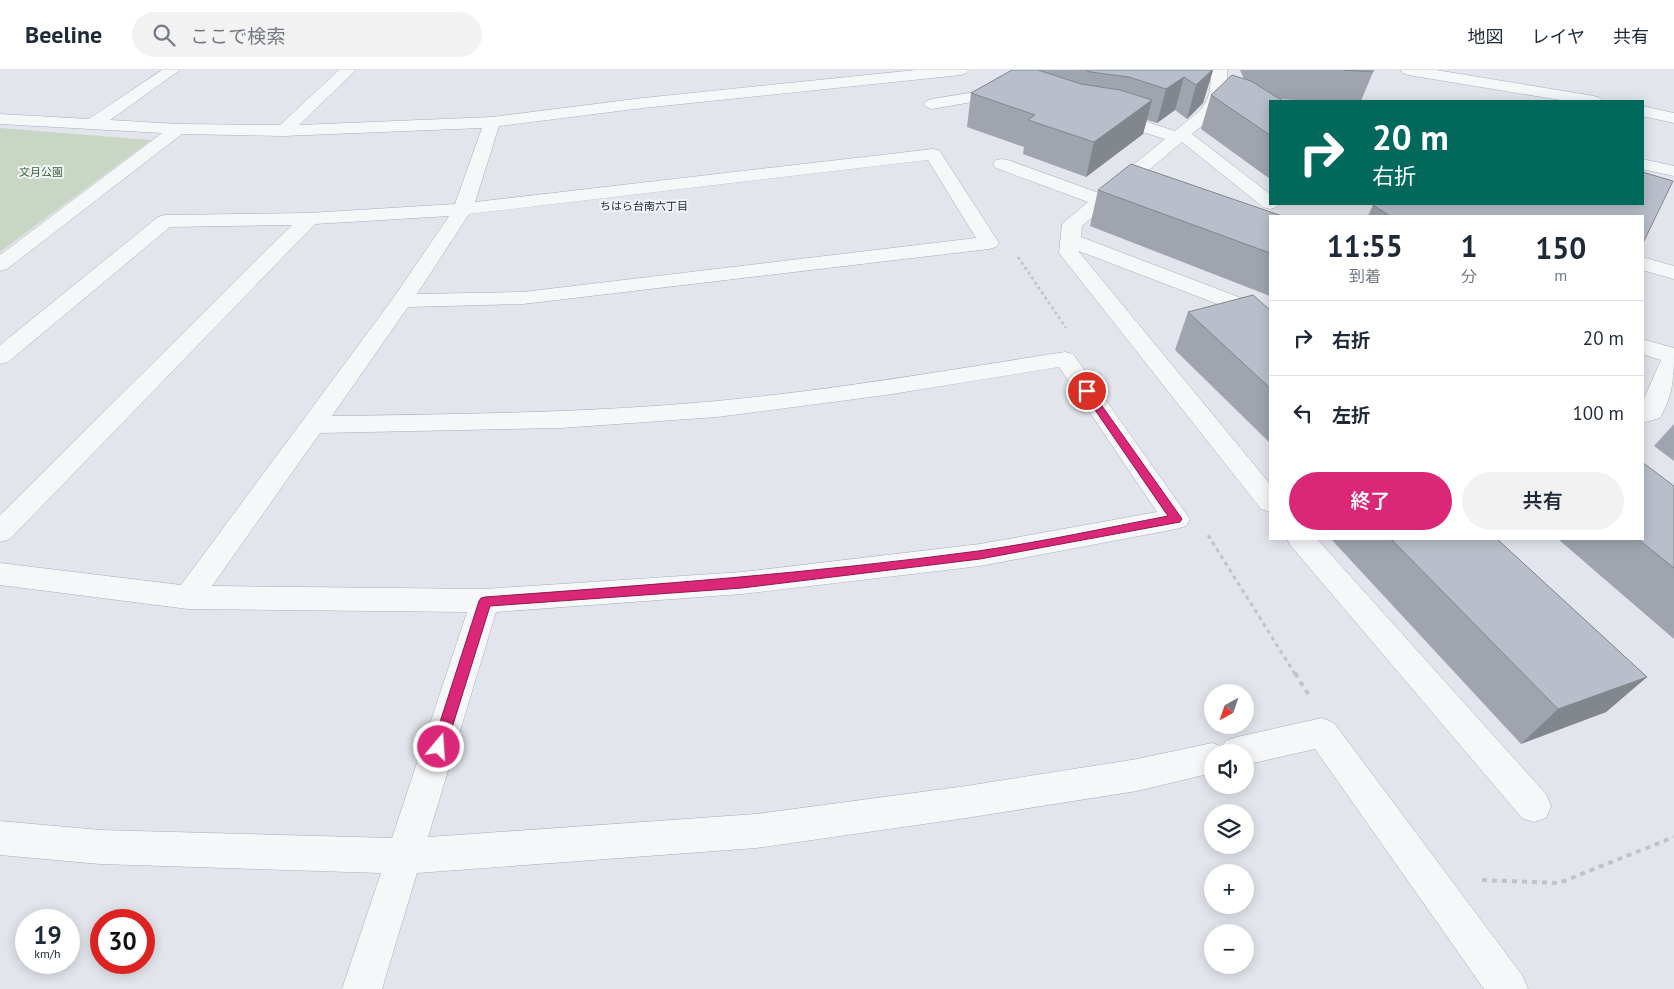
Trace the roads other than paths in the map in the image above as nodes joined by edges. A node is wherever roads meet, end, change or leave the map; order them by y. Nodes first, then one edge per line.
1 (172, 70) edge
2 (348, 70) edge
3 (961, 70) edge
4 (1408, 70) edge
5 (1225, 85) edge
6 (1025, 94) edge
7 (1588, 100) edge
8 (932, 104) dead end
9 (1644, 112) edge
10 (1098, 114) edge
11 (0, 119) edge
12 (1673, 119) edge
13 (492, 122) junction
14 (93, 124) junction
15 (178, 129) junction
16 (283, 131) junction
17 (1180, 135) junction
18 (1002, 164) dead end
19 (1644, 164) edge
20 (1674, 171) edge
21 (1101, 200) junction
22 (1267, 208) edge
23 (463, 209) junction
24 (309, 219) junction
25 (1070, 240) junction
26 (1644, 264) edge
27 (0, 265) edge
28 (1674, 272) edge
29 (402, 302) junction
30 (1269, 317) edge
31 (1644, 347) edge
32 (0, 357) edge
33 (1672, 367) edge
34 (1644, 414) edge
35 (312, 425) junction
36 (1269, 501) edge
37 (0, 532) edge
38 (1302, 540) edge
39 (0, 574) edge
40 (188, 596) junction
41 (485, 601) junction
42 (1254, 748) edge
43 (1204, 760) edge
44 (1534, 806) dead end
45 (0, 838) edge
46 (404, 856) junction
47 (362, 989) edge
48 (1508, 989) edge

1 - 14 street
2 - 16 street
3 - 13 street
4 - 7 street
5 - 17 street
6 - 8 street
9 - 12 street
10 - 17 street
11 - 14 street
13 - 16 street
13 - 23 street
14 - 15 street
15 - 16 street
15 - 27 street
17 - 21 street
17 - 22 street
18 - 21 street
19 - 20 street
21 - 25 street
23 - 24 street
23 - 29 street
23 - 29 street
24 - 32 street
24 - 37 street
25 - 30 street
25 - 36 street
26 - 28 street
29 - 35 street
31 - 33 street
33 - 34 street
35 - 40 street
35 - 41 street
38 - 44 street
39 - 40 street
40 - 41 street
41 - 46 street
42 - 48 street
43 - 46 street
45 - 46 street
46 - 47 street

